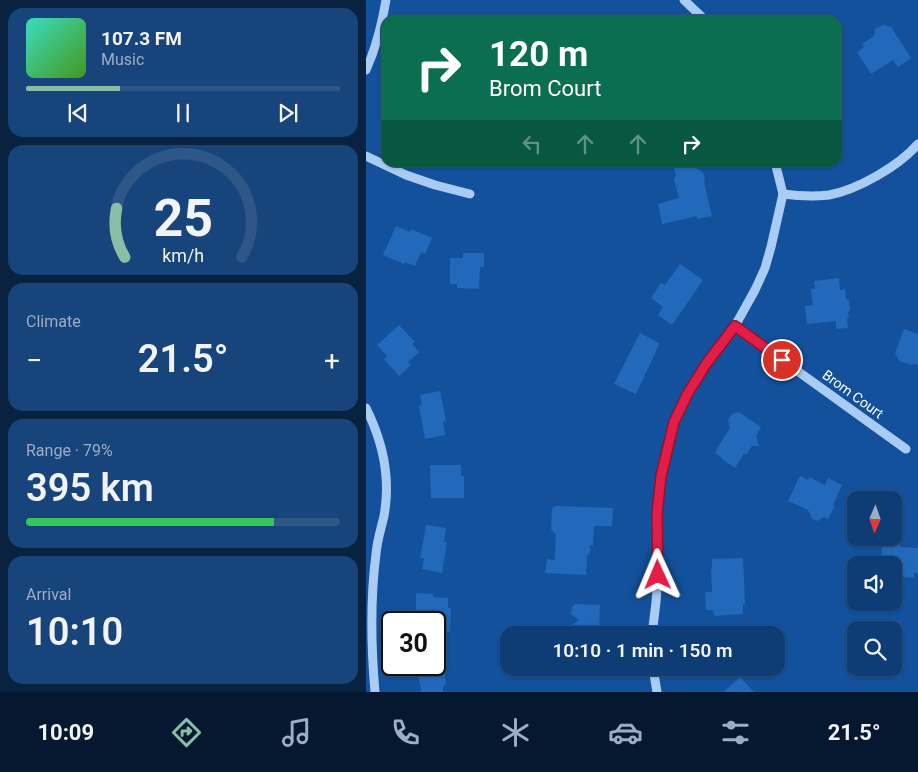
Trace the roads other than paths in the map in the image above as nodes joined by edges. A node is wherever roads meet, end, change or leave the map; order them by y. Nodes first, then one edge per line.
1 (386, 0) edge
2 (684, 0) edge
3 (383, 15) edge
4 (700, 15) edge
5 (381, 23) edge
6 (366, 70) edge
7 (918, 144) edge
8 (366, 156) edge
9 (381, 163) edge
10 (389, 167) edge
11 (776, 167) edge
12 (470, 194) dead end
13 (783, 194) junction
14 (735, 326) junction
15 (366, 408) edge
16 (906, 449) dead end
17 (366, 551) edge
18 (376, 552) junction
19 (653, 626) edge
20 (654, 676) edge
21 (375, 692) edge
22 (657, 692) edge

1 - 3 street
2 - 4 street
5 - 6 street
7 - 13 street
8 - 9 street
10 - 12 street
11 - 13 street
13 - 14 street
14 - 16 street, Brom Court
14 - 19 street
15 - 18 street
17 - 18 street
18 - 21 street
20 - 22 street

